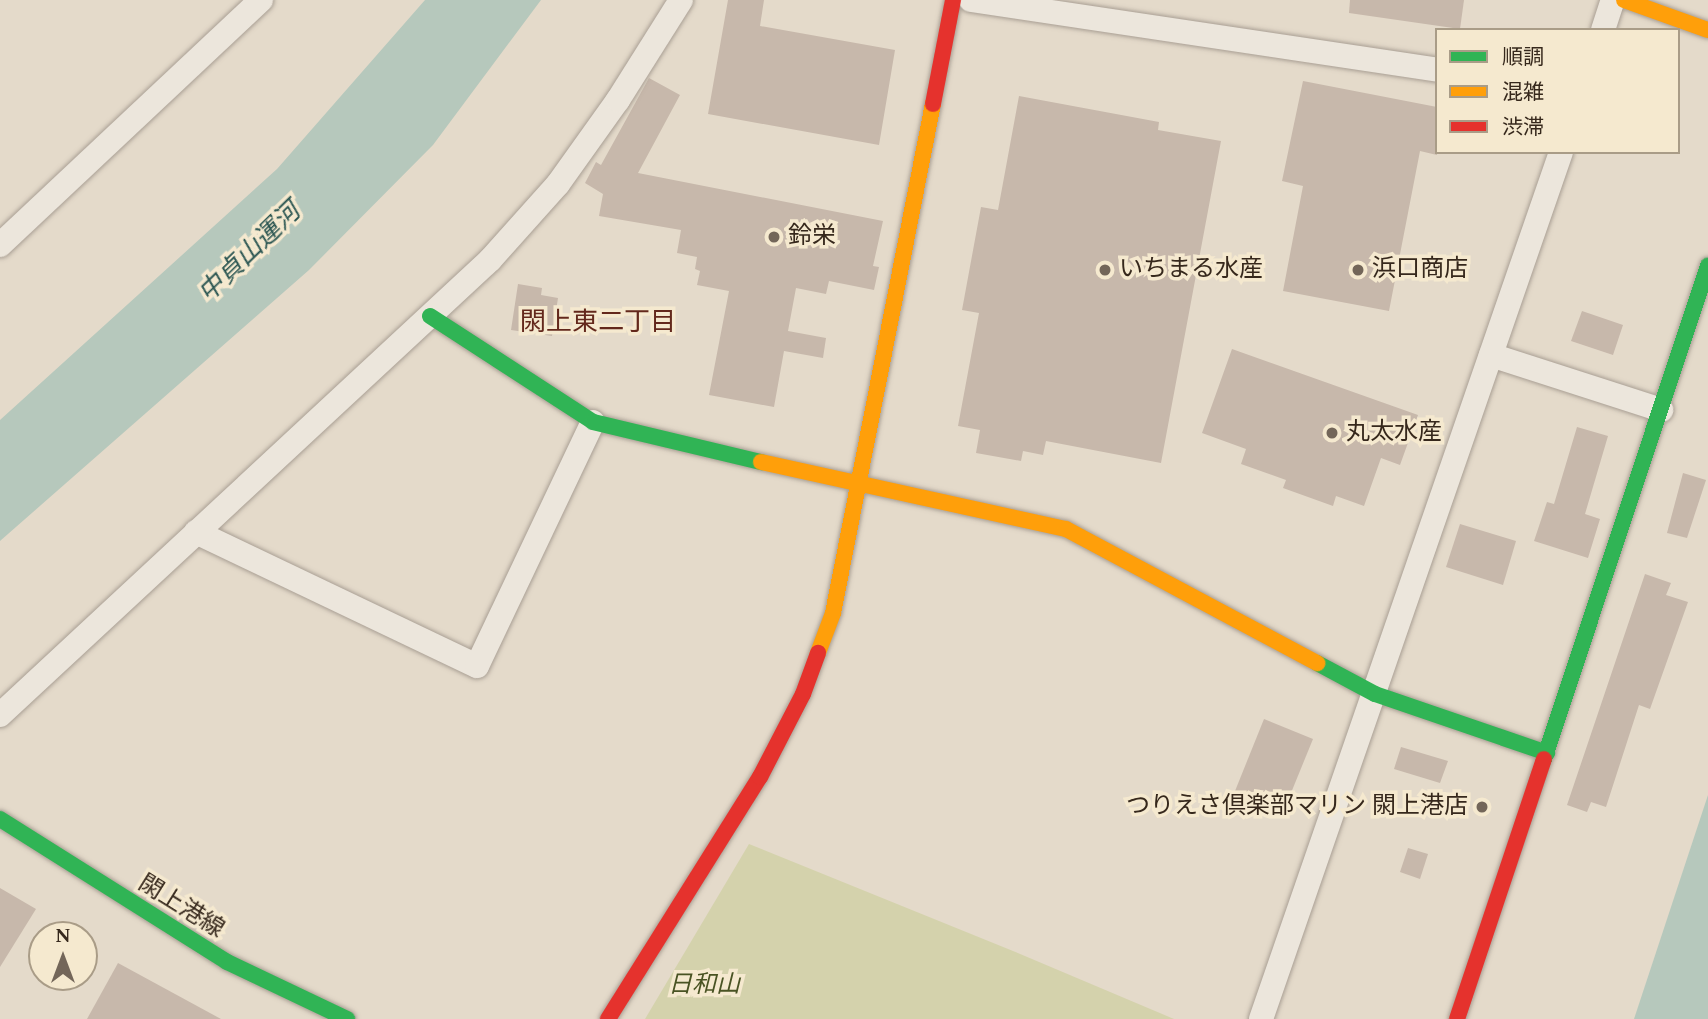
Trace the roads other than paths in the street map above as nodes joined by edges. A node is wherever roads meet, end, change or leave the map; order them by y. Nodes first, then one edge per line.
1 (261, 0) edge
2 (681, 0) edge
3 (953, 0) edge
4 (971, 0) edge
5 (1613, 0) edge
6 (1624, 0) edge
7 (1604, 28) edge
8 (1708, 30) edge
9 (1435, 70) edge
10 (1560, 154) edge
11 (2, 240) edge
12 (1708, 266) edge
13 (430, 316) junction
14 (1492, 355) junction
15 (1661, 411) junction
16 (593, 422) junction
17 (859, 485) junction
18 (196, 532) junction
19 (1375, 694) junction
20 (0, 715) edge
21 (1547, 753) junction
22 (0, 819) edge
23 (346, 1019) edge
24 (608, 1019) edge
25 (1261, 1019) edge
26 (1457, 1019) edge

1 - 11 street
2 - 13 street
3 - 17 street
4 - 9 street
5 - 7 street
6 - 8 street
10 - 14 street
12 - 15 street
13 - 16 street
13 - 18 street
14 - 15 street
14 - 19 street
15 - 21 street
16 - 17 street
16 - 18 street
17 - 19 street
17 - 24 street
18 - 20 street
19 - 21 street
19 - 25 street
21 - 26 street
22 - 23 street, 閖上港線

